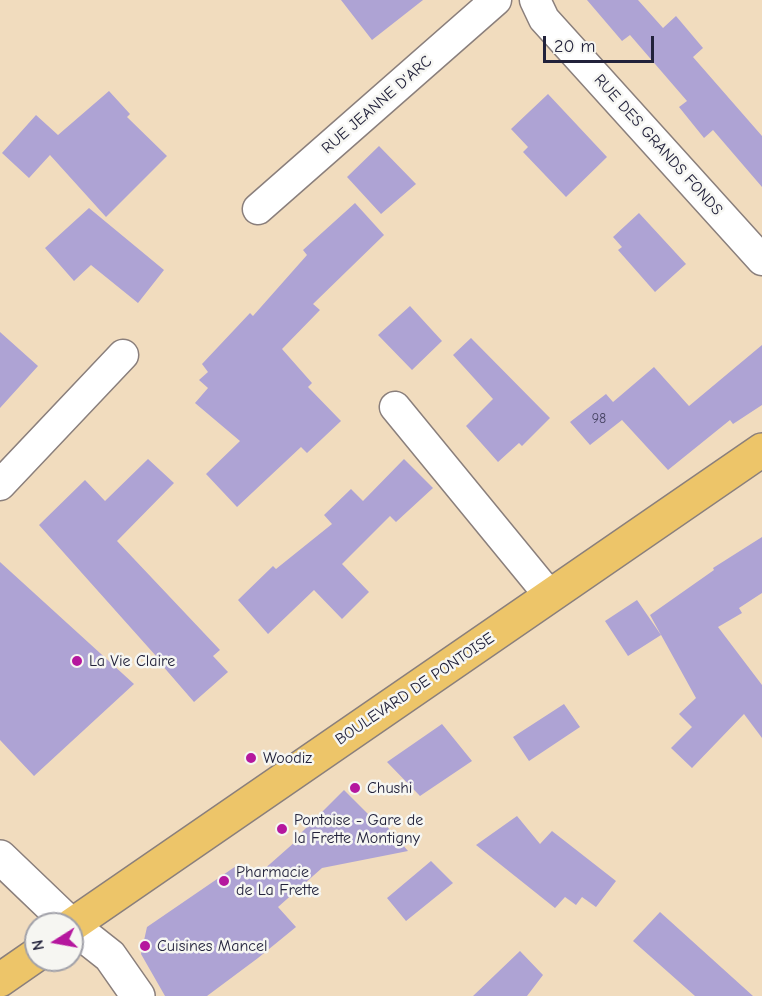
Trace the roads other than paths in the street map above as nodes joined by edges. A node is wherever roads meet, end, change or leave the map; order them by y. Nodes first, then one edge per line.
1 (496, 0) edge
2 (535, 0) edge
3 (258, 209) dead end
4 (762, 260) edge
5 (123, 356) dead end
6 (395, 406) dead end
7 (762, 450) edge
8 (0, 485) edge
9 (550, 596) junction
10 (0, 857) edge
11 (57, 912) edge
12 (84, 916) edge
13 (84, 935) edge
14 (24, 963) edge
15 (0, 980) edge
16 (138, 996) edge

1 - 3 street, RUE JEANNE D'ARC
2 - 4 street, RUE DES GRANDS FONDS
5 - 8 street
6 - 9 street
7 - 9 main road, BOULEVARD DE PONTOISE
9 - 12 main road, BOULEVARD DE PONTOISE
10 - 11 street
13 - 16 street
14 - 15 main road

